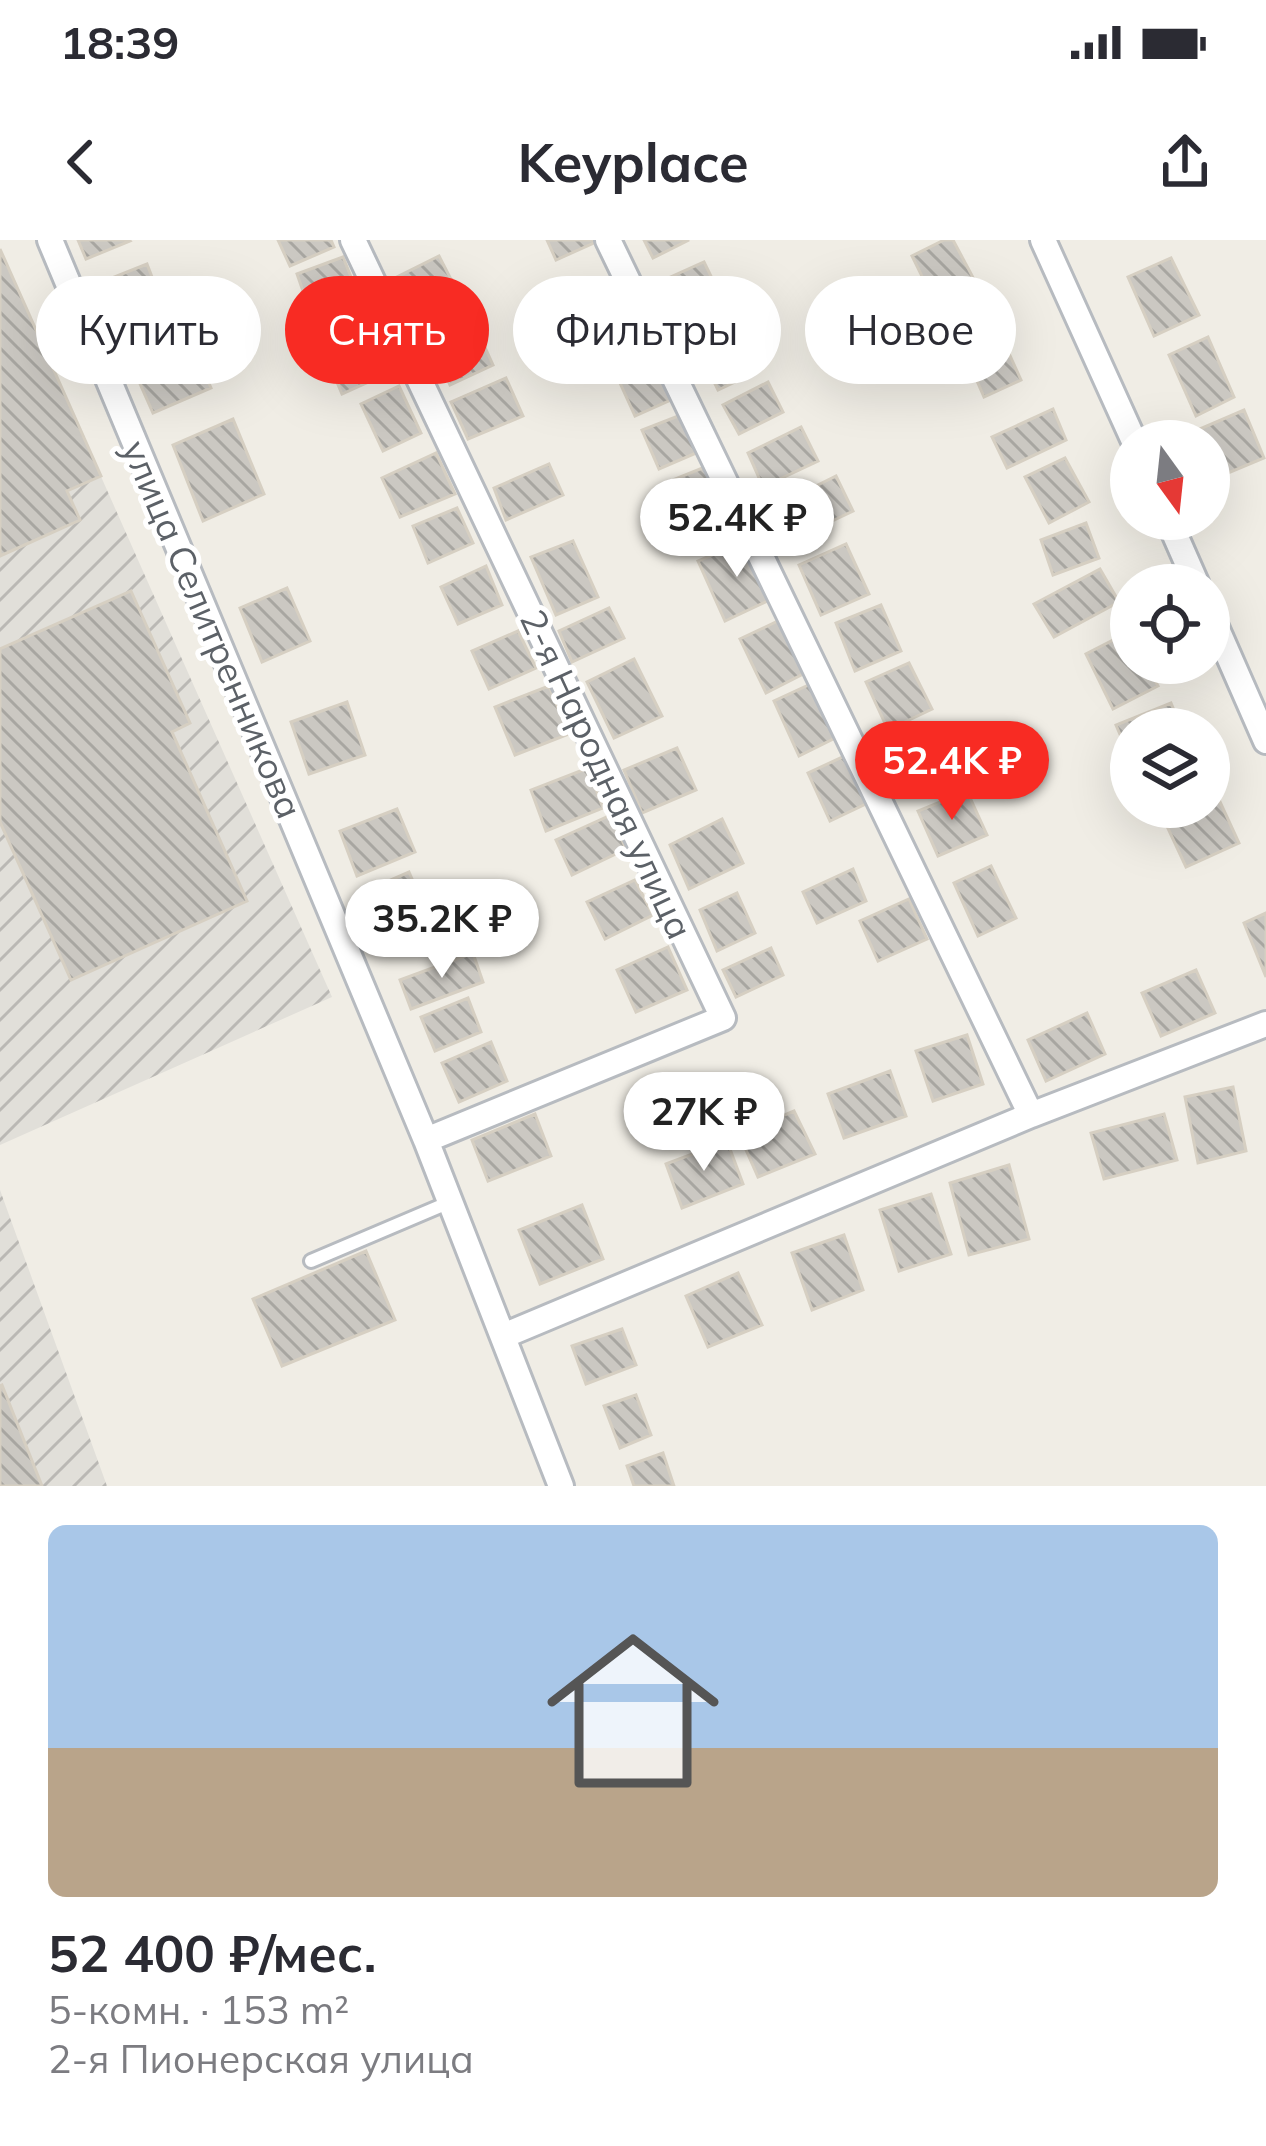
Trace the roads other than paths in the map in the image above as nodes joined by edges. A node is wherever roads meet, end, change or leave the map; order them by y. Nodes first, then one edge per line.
1 (50, 240) edge
2 (353, 240) edge
3 (608, 240) edge
4 (1043, 240) edge
5 (1124, 420) edge
6 (1230, 659) edge
7 (1266, 741) edge
8 (1266, 1024) edge
9 (1031, 1115) junction
10 (426, 1140) junction
11 (451, 1202) junction
12 (311, 1261) dead end
13 (503, 1336) junction
14 (561, 1486) edge

1 - 10 street, улица Селитренникова
2 - 10 street, 2-я Народная улица
3 - 9 street
4 - 5 street
6 - 7 street
8 - 9 street
9 - 13 street
10 - 11 street, улица Селитренникова
11 - 12 lane
11 - 13 street, улица Селитренникова
13 - 14 street, улица Селитренникова

